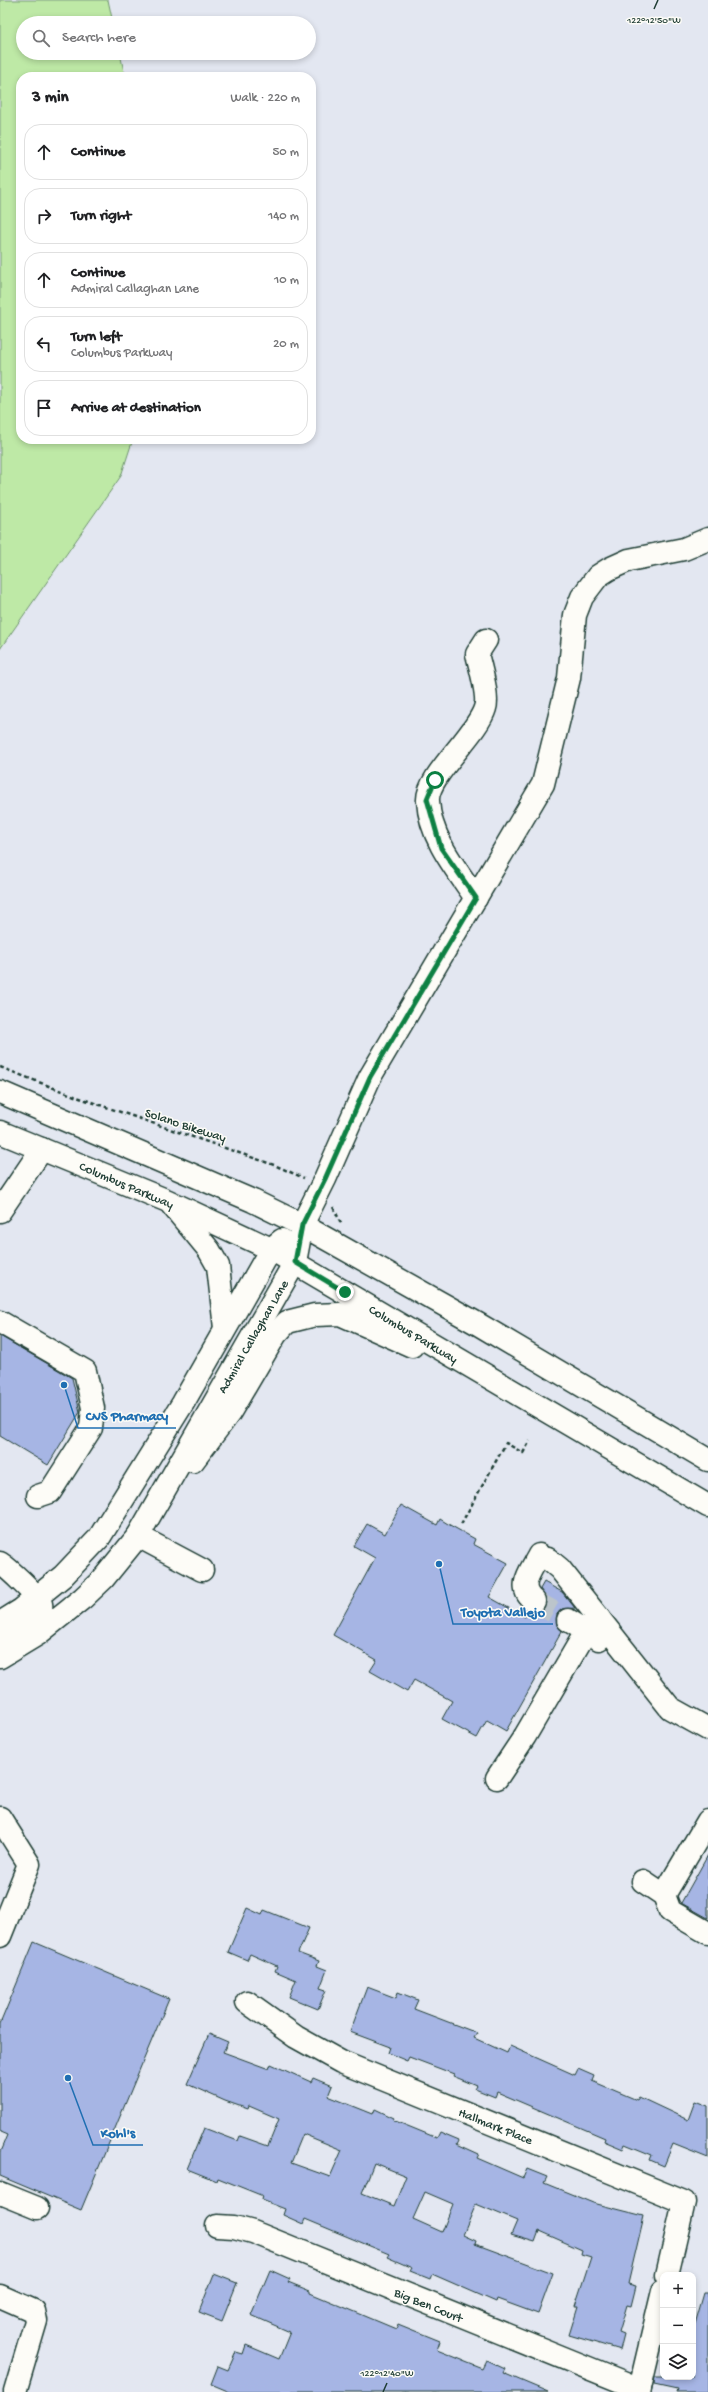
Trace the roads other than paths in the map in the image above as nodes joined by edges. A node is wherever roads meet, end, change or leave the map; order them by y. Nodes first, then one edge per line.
1 (708, 539) edge
2 (486, 640) dead end
3 (476, 898) junction
4 (0, 1092) edge
5 (0, 1132) edge
6 (42, 1149) junction
7 (168, 1201) junction
8 (0, 1211) edge
9 (302, 1225) junction
10 (271, 1249) junction
11 (295, 1262) junction
12 (0, 1322) edge
13 (226, 1328) junction
14 (546, 1411) junction
15 (708, 1460) edge
16 (38, 1496) dead end
17 (708, 1506) edge
18 (143, 1527) junction
19 (0, 1563) edge
20 (202, 1570) dead end
21 (36, 1598) junction
22 (534, 1601) tunnel mouth
23 (568, 1620) tunnel mouth
24 (0, 1623) edge
25 (593, 1624) junction
26 (0, 1640) edge
27 (0, 1657) edge
28 (708, 1729) edge
29 (497, 1778) dead end
30 (0, 1818) edge
31 (708, 1821) edge
32 (643, 1881) dead end
33 (664, 1895) junction
34 (708, 1933) edge
35 (0, 1936) edge
36 (247, 2002) dead end
37 (0, 2193) edge
38 (37, 2208) dead end
39 (217, 2226) dead end
40 (668, 2272) edge
41 (0, 2296) edge
42 (660, 2304) edge
43 (640, 2390) edge
44 (15, 2392) edge

1 - 3 main road
2 - 3 main road
3 - 9 main road
4 - 9 main road
5 - 6 main road, Columbus Parkway
6 - 7 main road, Columbus Parkway
6 - 8 main road
7 - 10 main road, Columbus Parkway
7 - 13 main road
9 - 10 main road, Admiral Callaghan Lane
9 - 11 main road, Admiral Callaghan Lane
9 - 15 main road
10 - 11 main road, Columbus Parkway
10 - 13 main road, Admiral Callaghan Lane
11 - 14 main road, Columbus Parkway
11 - 18 main road, Admiral Callaghan Lane
12 - 16 main road
13 - 21 main road, Admiral Callaghan Lane
14 - 17 main road, Columbus Parkway
14 - 18 main road
18 - 20 main road
18 - 27 main road, Admiral Callaghan Lane
19 - 21 main road
21 - 24 main road, Admiral Callaghan Lane
21 - 26 main road
22 - 25 main road
23 - 25 main road
25 - 28 main road
25 - 29 main road
30 - 35 main road
31 - 33 main road
32 - 33 main road
33 - 34 main road
36 - 40 main road, Hallmark Place
37 - 38 main road
39 - 43 main road, Big Ben Court
41 - 44 main road
42 - 43 main road

